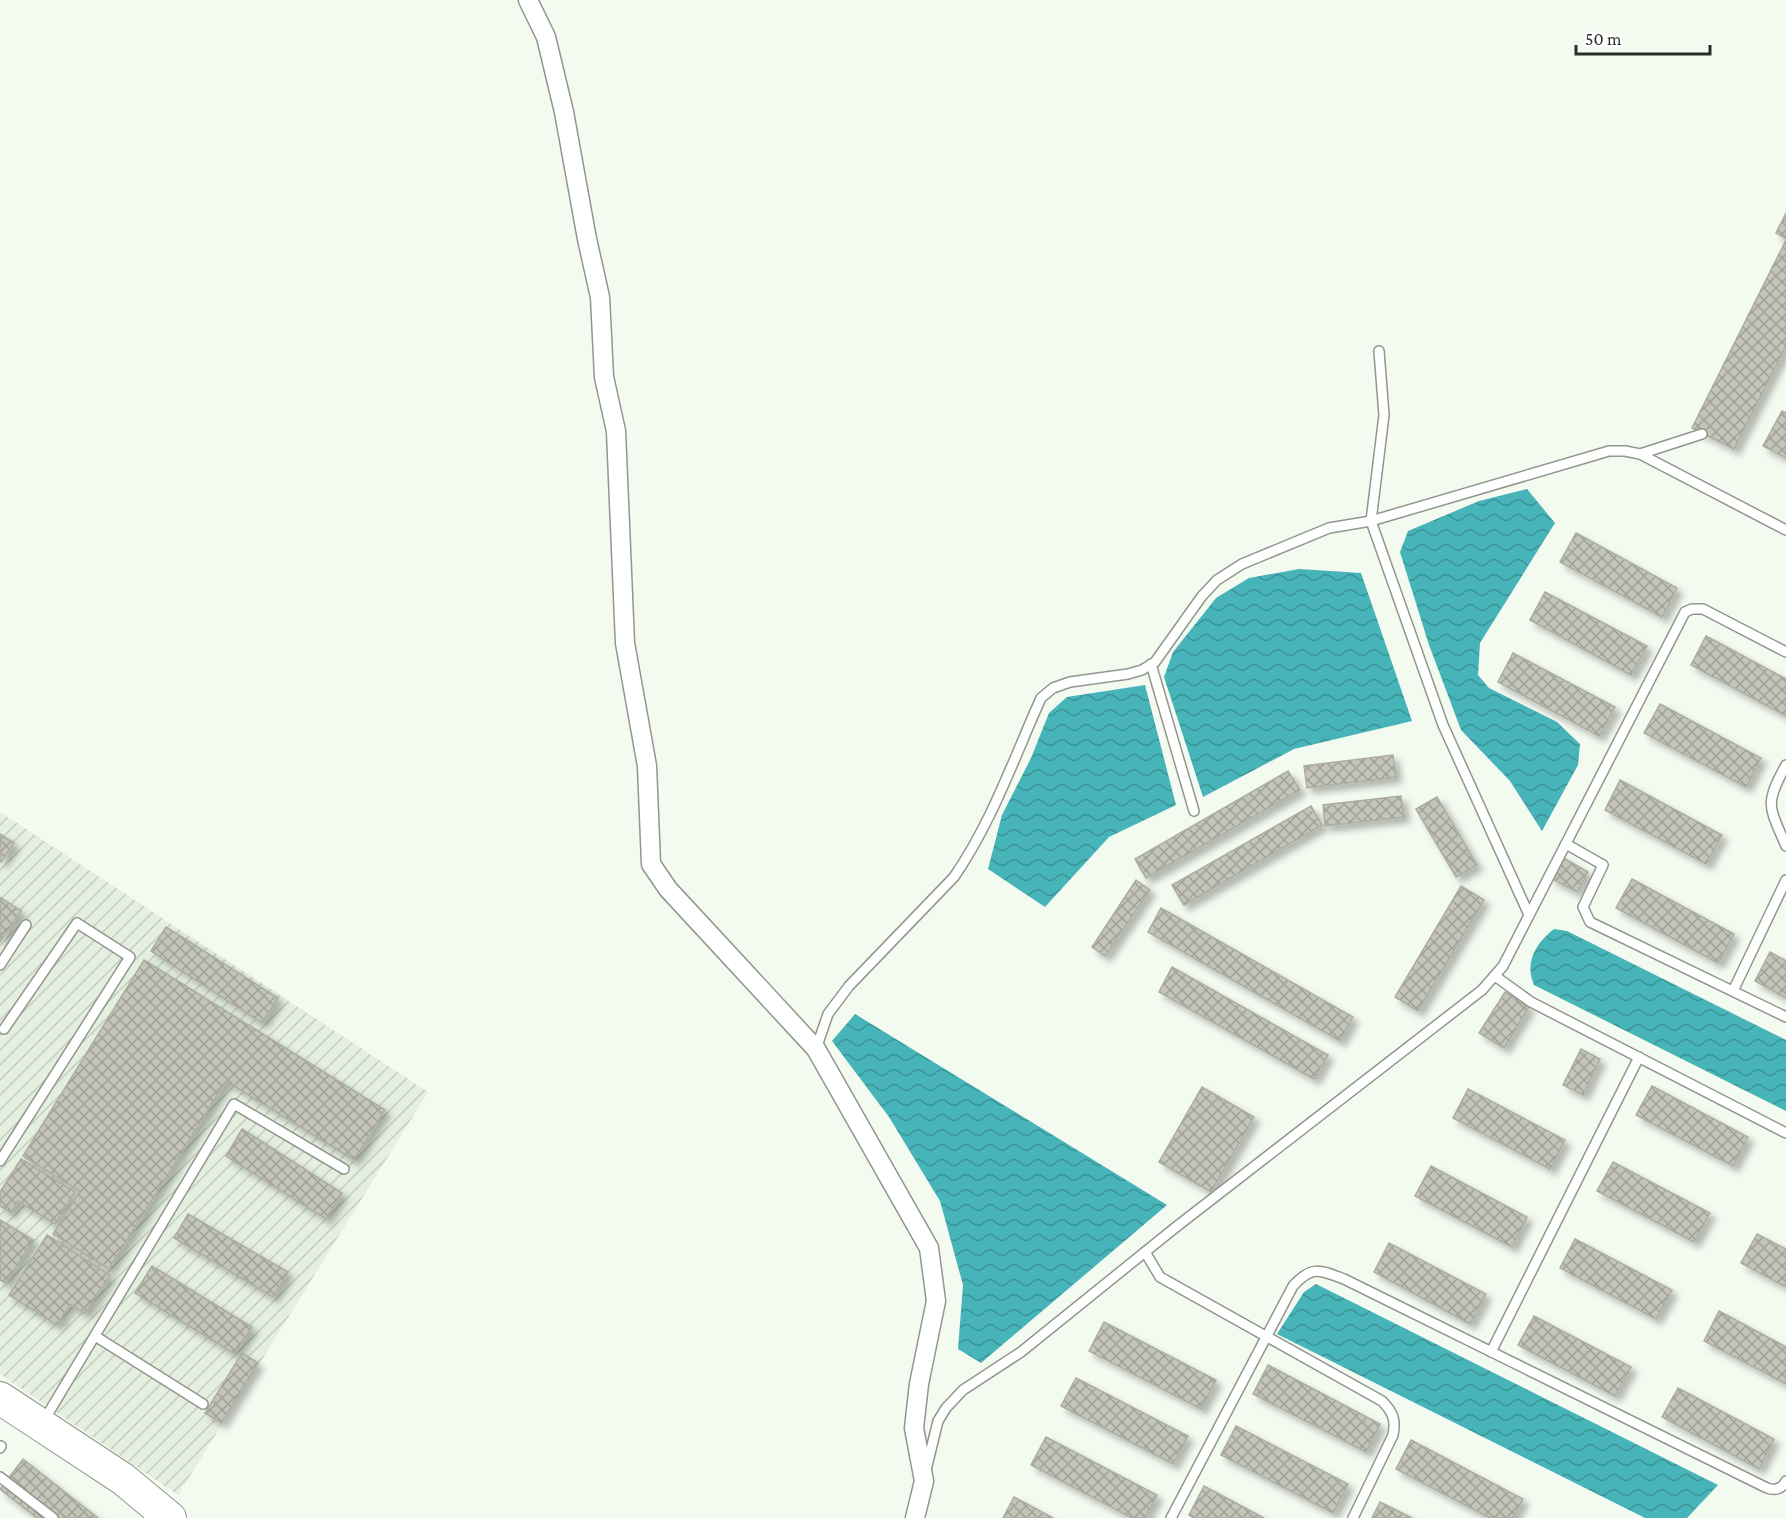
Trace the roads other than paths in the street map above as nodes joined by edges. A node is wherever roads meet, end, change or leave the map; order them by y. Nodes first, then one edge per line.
1 (528, 0) edge
2 (1379, 351) dead end
3 (1702, 434) dead end
4 (1640, 454) junction
5 (1371, 521) junction
6 (1786, 530) edge
7 (1786, 652) edge
8 (1151, 664) junction
9 (1786, 765) edge
10 (1194, 811) dead end
11 (1566, 844) junction
12 (1786, 846) edge
13 (1786, 880) edge
14 (1529, 915) junction
15 (26, 925) dead end
16 (0, 965) edge
17 (1495, 976) junction
18 (1733, 991) junction
19 (1786, 1017) edge
20 (4, 1029) dead end
21 (816, 1049) junction
22 (1639, 1058) junction
23 (1786, 1132) edge
24 (0, 1161) edge
25 (344, 1169) dead end
26 (1145, 1252) junction
27 (95, 1335) junction
28 (1265, 1338) junction
29 (1491, 1352) junction
30 (0, 1398) edge
31 (203, 1404) dead end
32 (41, 1424) junction
33 (0, 1477) edge
34 (924, 1481) junction
35 (1786, 1481) edge
36 (52, 1518) edge
37 (170, 1518) edge
38 (915, 1518) edge
39 (1171, 1518) edge
40 (1353, 1518) edge

1 - 21 street
2 - 5 lane
3 - 4 lane
4 - 5 lane
4 - 6 lane
5 - 8 lane
5 - 14 lane
7 - 11 lane
8 - 10 lane
8 - 21 lane
9 - 12 lane
11 - 14 lane
11 - 18 lane
13 - 18 lane
14 - 17 lane
15 - 16 lane
17 - 22 lane
17 - 26 lane
18 - 19 lane
20 - 24 lane
21 - 34 street
22 - 23 lane
22 - 29 lane
25 - 27 lane
26 - 28 lane
26 - 34 lane
27 - 31 lane
27 - 32 lane
28 - 29 lane
28 - 39 lane
28 - 40 lane
29 - 35 lane
30 - 32 highway
32 - 37 highway
33 - 36 lane
34 - 38 street

